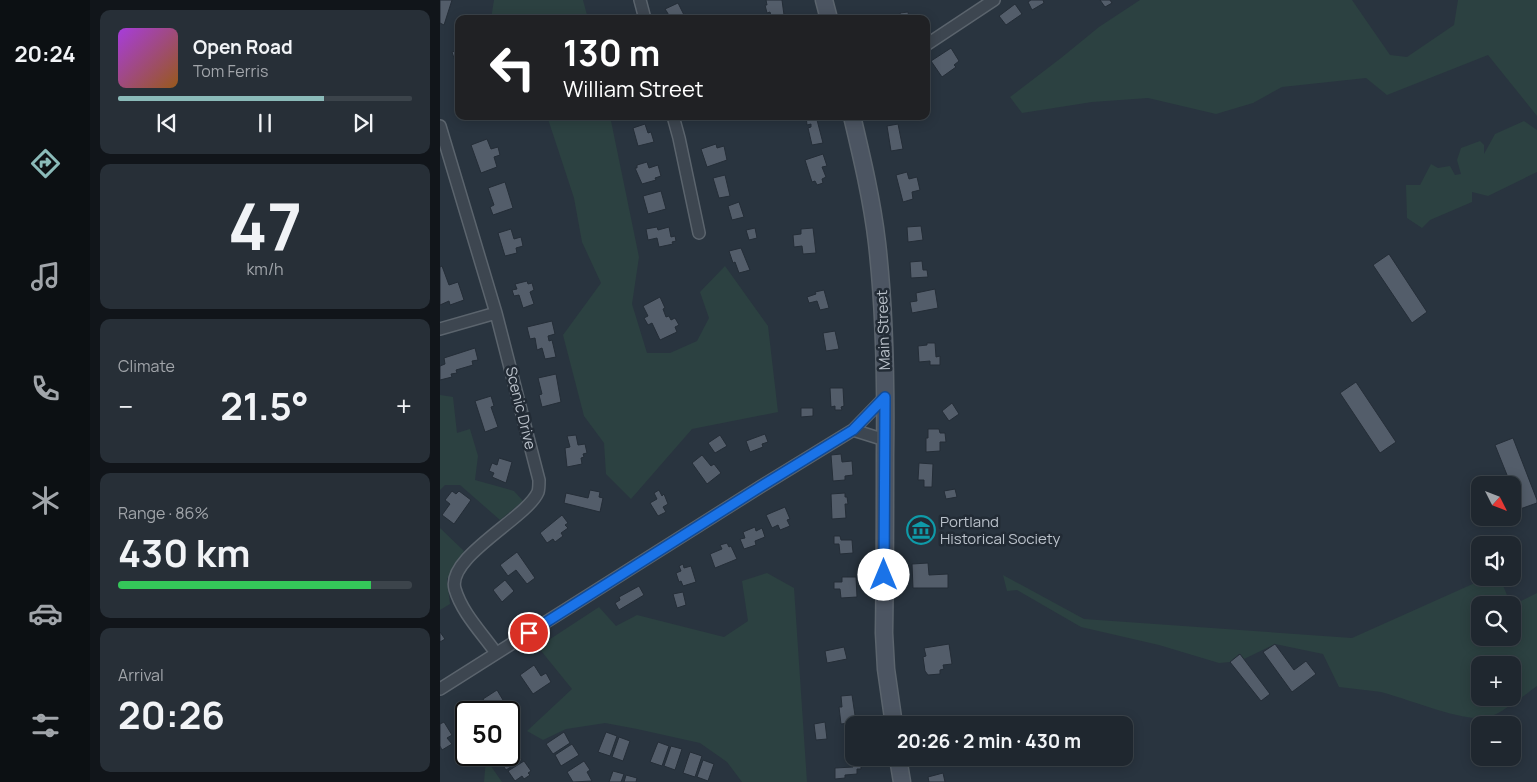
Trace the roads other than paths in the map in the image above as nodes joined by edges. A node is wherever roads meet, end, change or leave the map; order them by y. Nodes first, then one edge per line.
1 (640, 0) edge
2 (824, 0) edge
3 (994, 0) edge
4 (644, 15) edge
5 (828, 15) edge
6 (930, 41) edge
7 (673, 120) edge
8 (853, 120) edge
9 (440, 126) edge
10 (700, 233) dead end
11 (496, 313) junction
12 (440, 329) edge
13 (885, 397) junction
14 (853, 430) junction
15 (885, 440) junction
16 (496, 653) junction
17 (440, 689) edge
18 (893, 716) edge
19 (899, 766) edge
20 (902, 782) edge

1 - 4 street
2 - 5 main road
3 - 6 street
7 - 10 street
8 - 13 main road, Main Street
9 - 11 street, Scenic Drive
11 - 12 street
11 - 16 street, Scenic Drive
13 - 14 street
13 - 15 main road, Main Street
14 - 15 street
14 - 16 street
15 - 18 main road, Main Street
16 - 17 street
19 - 20 main road

